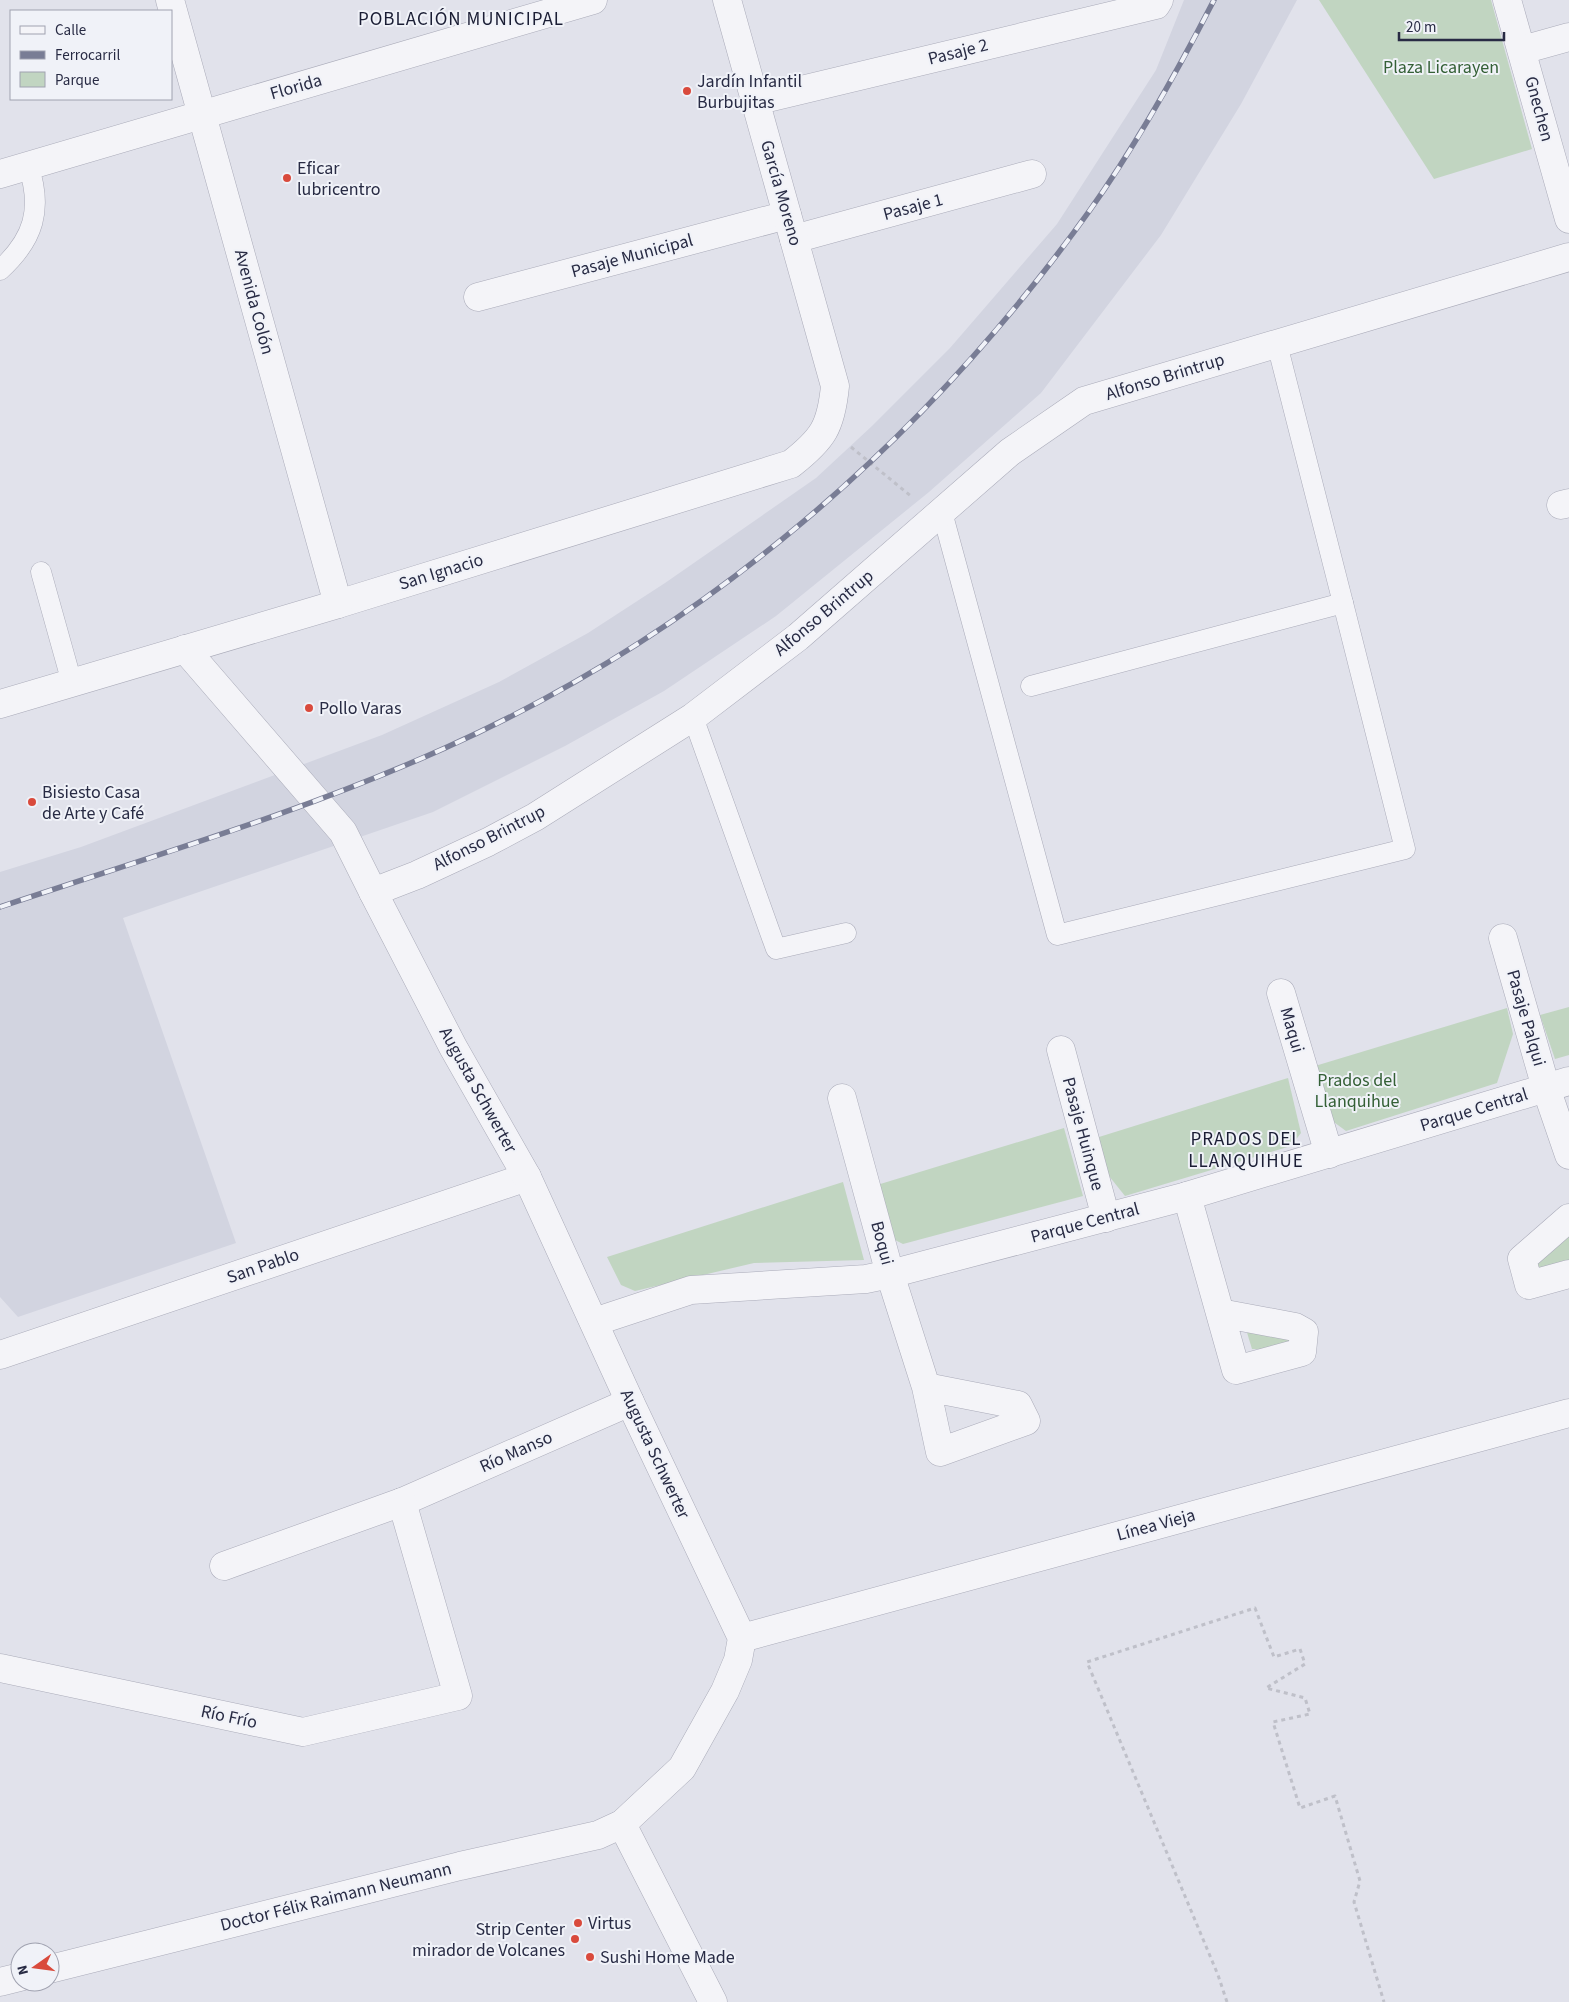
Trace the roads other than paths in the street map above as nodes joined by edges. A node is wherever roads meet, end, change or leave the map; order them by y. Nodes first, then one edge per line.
1 (170, 0) edge
2 (593, 0) edge
3 (728, 0) edge
4 (1158, 0) edge
5 (1507, 0) edge
6 (559, 5) edge
7 (1569, 37) edge
8 (1522, 50) junction
9 (755, 101) junction
10 (202, 114) junction
11 (28, 166) junction
12 (0, 174) edge
13 (1032, 174) dead end
14 (1569, 219) edge
15 (791, 227) junction
16 (1569, 257) edge
17 (0, 270) edge
18 (478, 297) dead end
19 (1277, 344) junction
20 (835, 386) joint
21 (939, 514) junction
22 (41, 572) dead end
23 (1343, 603) junction
24 (338, 604) junction
25 (185, 650) junction
26 (72, 683) junction
27 (1031, 686) dead end
28 (0, 704) edge
29 (693, 717) junction
30 (373, 892) junction
31 (846, 933) dead end
32 (1503, 938) dead end
33 (1281, 992) dead end
34 (1061, 1050) dead end
35 (1558, 1084) edge
36 (842, 1098) dead end
37 (1329, 1154) junction
38 (1569, 1155) edge
39 (527, 1176) junction
40 (1187, 1196) junction
41 (1106, 1218) junction
42 (1569, 1218) edge
43 (890, 1274) junction
44 (1569, 1274) edge
45 (1220, 1313) dead end
46 (594, 1322) junction
47 (0, 1355) edge
48 (926, 1387) dead end
49 (630, 1402) junction
50 (1569, 1413) edge
51 (402, 1502) junction
52 (224, 1566) dead end
53 (742, 1638) junction
54 (0, 1668) edge
55 (622, 1824) junction
56 (60, 1966) edge
57 (713, 2002) edge

1 - 10 street, Avenida Colón
2 - 6 street, Florida
3 - 9 street, García Moreno
4 - 9 street, Pasaje 2
5 - 8 street, Gnechen
6 - 10 street, Florida
7 - 8 street
8 - 14 street, Gnechen
9 - 15 street, García Moreno
10 - 11 street, Florida
10 - 24 street, Avenida Colón
11 - 12 street, Florida
11 - 17 lane
13 - 15 street, Pasaje 1
15 - 18 street, Pasaje Municipal
15 - 20 street, García Moreno
16 - 19 street, Alfonso Brintrup
19 - 21 street, Alfonso Brintrup
19 - 23 lane
20 - 24 street, San Ignacio
21 - 23 lane
21 - 29 street, Alfonso Brintrup
22 - 26 lane
23 - 27 lane
24 - 25 street, San Ignacio
25 - 26 street, San Ignacio
25 - 30 street
26 - 28 street, San Ignacio
29 - 30 street, Alfonso Brintrup
29 - 31 lane
30 - 39 street, Augusta Schwerter
32 - 35 street, Pasaje Palqui
33 - 37 street, Maqui
34 - 41 street, Pasaje Huinque
35 - 37 street, Parque Central
35 - 38 street, Pasaje Palqui
36 - 43 street, Boqui
37 - 40 street, Parque Central
39 - 46 street, Augusta Schwerter
39 - 47 street, San Pablo
40 - 41 street, Parque Central
40 - 45 street
41 - 43 street, Parque Central
42 - 44 street
43 - 46 street, Parque Central
43 - 48 street, Boqui
46 - 49 street, Augusta Schwerter
49 - 51 street, Río Manso
49 - 53 street, Augusta Schwerter
50 - 53 street, Línea Vieja
51 - 52 street, Río Manso
51 - 54 street, Río Frío
53 - 55 street
55 - 56 street, Doctor Félix Raimann Neumann
55 - 57 street

